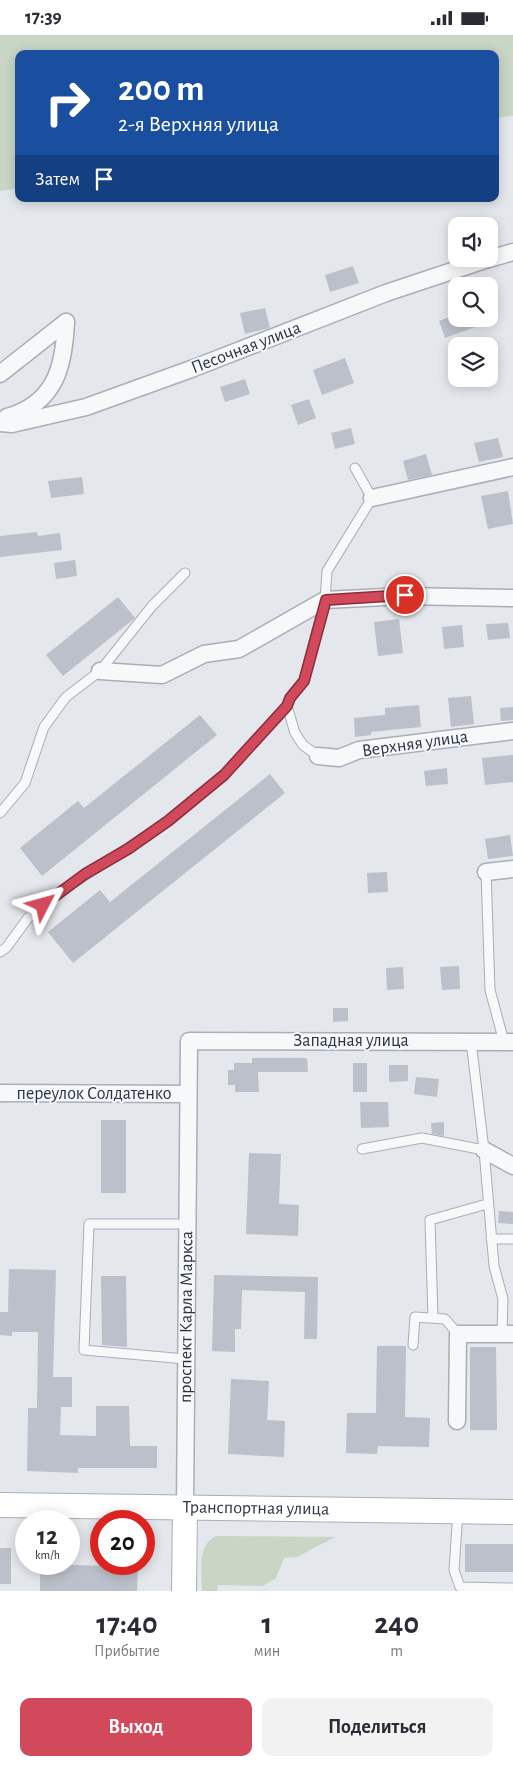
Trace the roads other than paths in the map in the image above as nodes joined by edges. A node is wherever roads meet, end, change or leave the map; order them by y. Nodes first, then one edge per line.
1 (513, 252) edge
2 (498, 256) edge
3 (464, 267) edge
4 (0, 374) edge
5 (0, 419) edge
6 (0, 423) edge
7 (513, 467) edge
8 (355, 468) dead end
9 (372, 498) junction
10 (185, 573) dead end
11 (513, 598) edge
12 (326, 600) junction
13 (100, 671) junction
14 (287, 706) junction
15 (513, 731) edge
16 (318, 756) joint
17 (0, 813) edge
18 (513, 869) edge
19 (486, 871) joint
20 (0, 952) edge
21 (189, 1041) joint
22 (471, 1041) junction
23 (509, 1042) edge
24 (0, 1093) edge
25 (188, 1094) junction
26 (362, 1149) dead end
27 (484, 1150) junction
28 (513, 1166) edge
29 (487, 1205) junction
30 (187, 1223) junction
31 (491, 1239) junction
32 (513, 1239) edge
33 (433, 1319) junction
34 (458, 1333) junction
35 (507, 1334) edge
36 (413, 1345) dead end
37 (186, 1359) junction
38 (457, 1421) dead end
39 (0, 1505) edge
40 (185, 1509) junction
41 (458, 1511) junction
42 (513, 1512) edge
43 (513, 1588) edge
44 (184, 1591) edge

1 - 2 street, Песочная улица
3 - 6 street, Песочная улица
4 - 5 street
7 - 9 street
8 - 9 lane
9 - 12 lane
10 - 13 lane
11 - 12 street
12 - 13 street
12 - 14 lane
13 - 17 lane
14 - 16 lane
14 - 20 lane
15 - 16 street, Верхняя улица
18 - 19 street
19 - 23 lane
21 - 22 street, Западная улица
21 - 25 street, проспект Карла Маркса
22 - 23 street, Западная улица
22 - 27 lane
24 - 25 street, переулок Солдатенко
25 - 30 street, проспект Карла Маркса
26 - 27 lane
27 - 28 street
27 - 29 lane
29 - 31 lane
29 - 33 lane
30 - 37 street, проспект Карла Маркса
30 - 37 lane
31 - 32 lane
31 - 35 lane
33 - 34 lane
33 - 36 lane
34 - 35 street
34 - 38 street
37 - 40 street, проспект Карла Маркса
39 - 40 main road, Транспортная улица
40 - 41 main road, Транспортная улица
40 - 44 main road, проспект Карла Маркса
41 - 42 main road, Транспортная улица
41 - 43 lane

